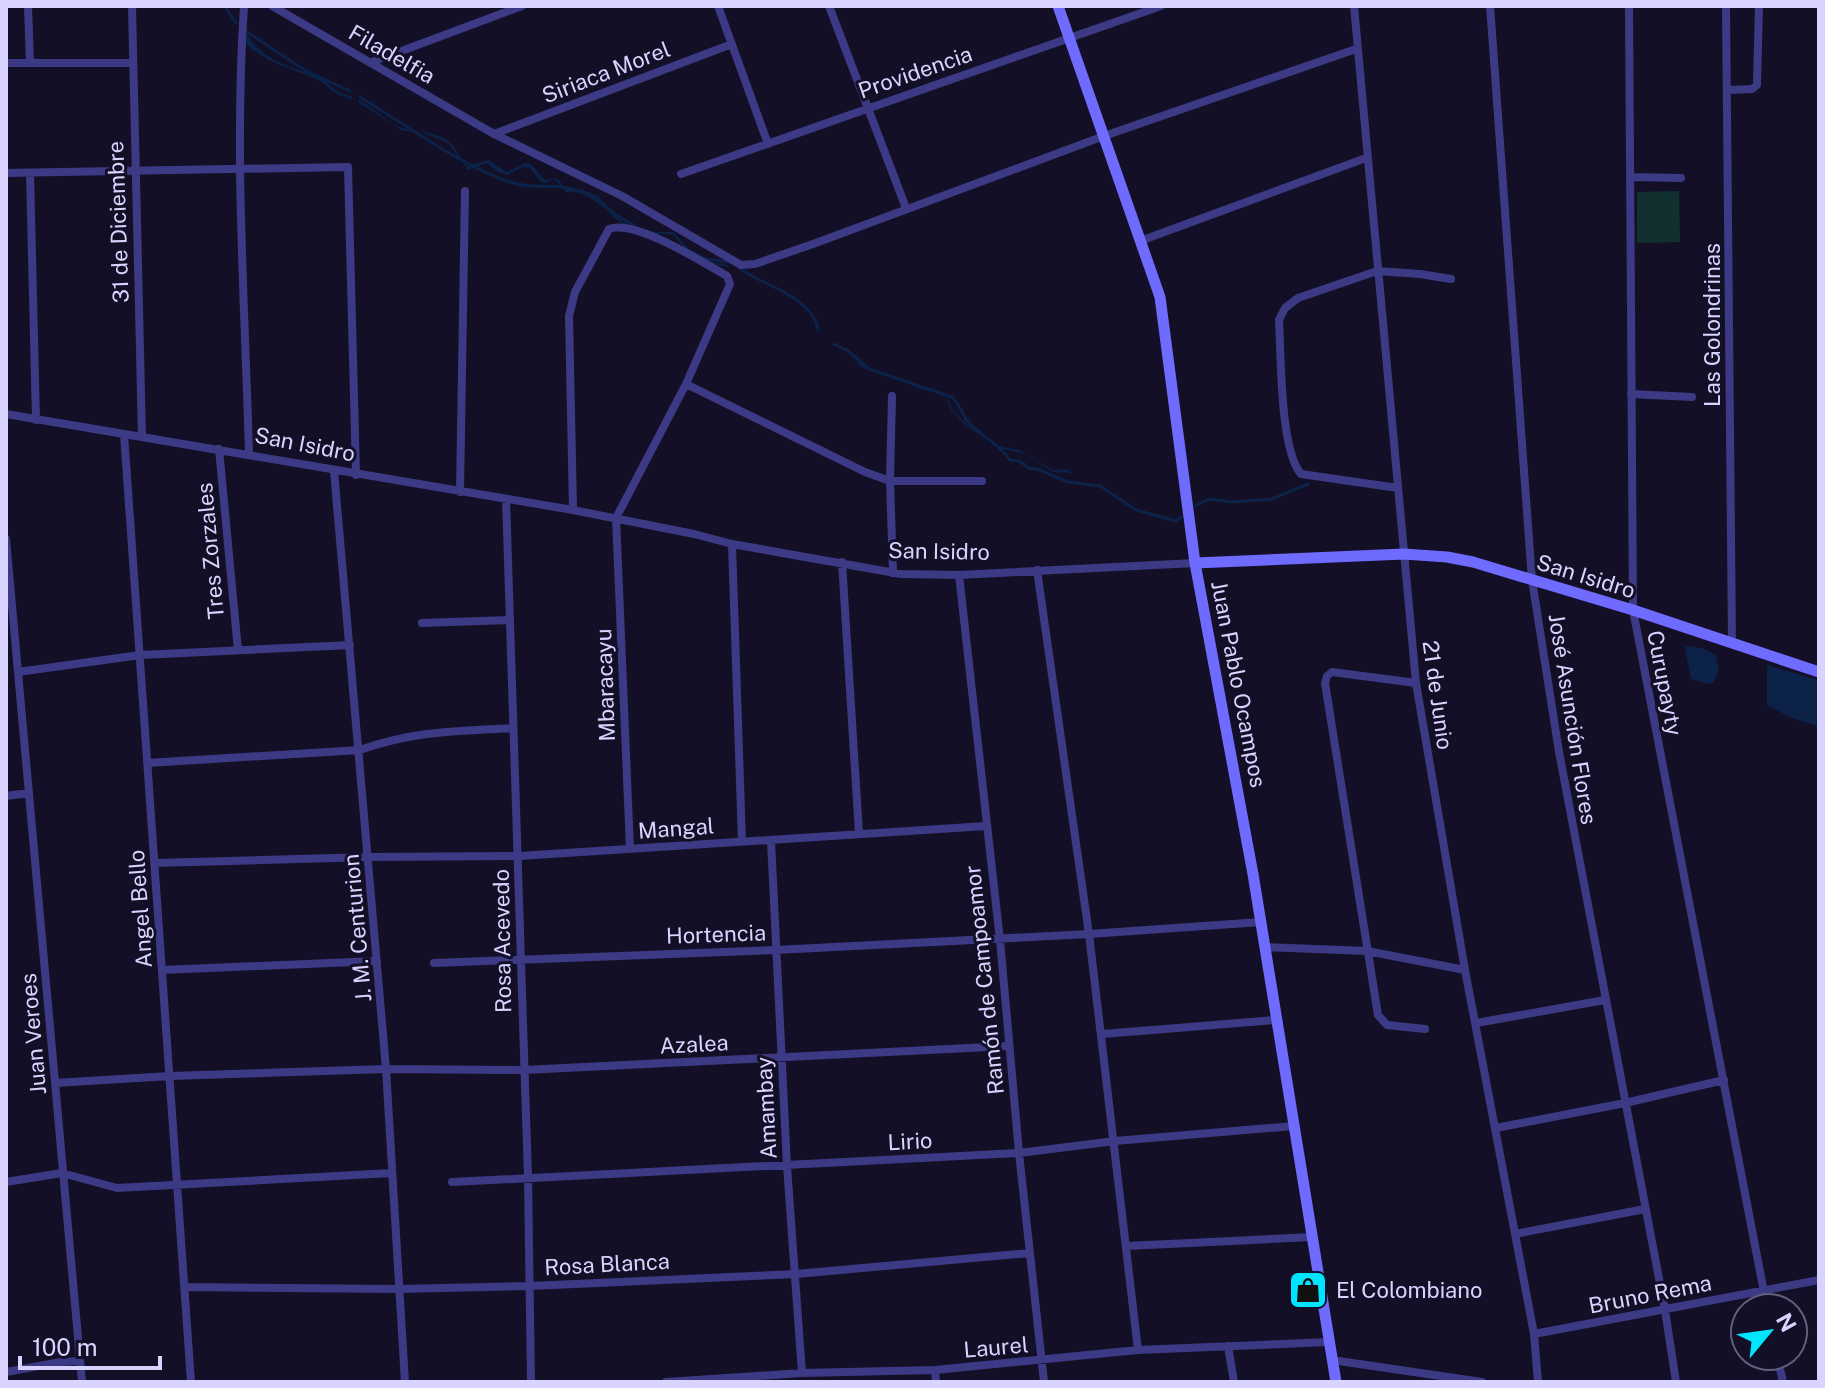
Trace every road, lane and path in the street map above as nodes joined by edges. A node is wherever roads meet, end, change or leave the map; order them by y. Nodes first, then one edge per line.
1 (28, 6) edge
2 (132, 6) edge
3 (244, 6) edge
4 (272, 6) edge
5 (522, 6) edge
6 (718, 6) edge
7 (841, 6) edge
8 (1058, 6) edge
9 (1161, 6) edge
10 (1354, 6) edge
11 (1490, 6) edge
12 (1629, 6) edge
13 (1726, 6) edge
14 (1759, 6) edge
15 (830, 8) edge
16 (1069, 38) junction
17 (732, 44) junction
18 (1356, 49) junction
19 (372, 62) junction
20 (6, 63) edge
21 (30, 63) junction
22 (133, 63) junction
23 (1728, 90) junction
24 (868, 108) junction
25 (494, 134) junction
26 (1104, 136) junction
27 (768, 144) junction
28 (1366, 158) junction
29 (241, 169) junction
30 (134, 170) junction
31 (6, 173) edge
32 (30, 173) junction
33 (681, 174) dead end
34 (1630, 177) junction
35 (1681, 178) dead end
36 (465, 191) dead end
37 (906, 208) junction
38 (1140, 241) junction
39 (1377, 271) junction
40 (1451, 279) dead end
41 (686, 384) junction
42 (1631, 394) junction
43 (892, 396) dead end
44 (1692, 397) dead end
45 (6, 414) edge
46 (36, 420) junction
47 (124, 434) junction
48 (142, 437) junction
49 (219, 449) junction
50 (249, 454) junction
51 (334, 471) junction
52 (356, 475) junction
53 (890, 481) junction
54 (982, 481) dead end
55 (1398, 488) junction
56 (460, 492) junction
57 (506, 499) junction
58 (573, 510) junction
59 (616, 518) junction
60 (6, 539) edge
61 (732, 544) junction
62 (1404, 554) junction
63 (842, 562) junction
64 (1195, 563) junction
65 (1037, 570) junction
66 (893, 573) junction
67 (959, 575) junction
68 (1532, 580) junction
69 (9, 606) edge
70 (1633, 610) junction
71 (510, 620) junction
72 (422, 623) dead end
73 (1732, 644) junction
74 (350, 645) junction
75 (238, 650) junction
76 (140, 655) junction
77 (18, 672) junction
78 (1819, 672) edge
79 (1416, 683) junction
80 (513, 728) junction
81 (360, 750) junction
82 (147, 763) junction
83 (29, 793) junction
84 (6, 796) edge
85 (986, 826) junction
86 (859, 833) junction
87 (771, 841) junction
88 (742, 842) junction
89 (630, 849) junction
90 (519, 856) junction
91 (369, 857) junction
92 (155, 863) junction
93 (1261, 922) junction
94 (1089, 934) junction
95 (1000, 940) junction
96 (1265, 947) junction
97 (776, 950) junction
98 (1367, 951) junction
99 (520, 959) junction
100 (377, 961) junction
101 (434, 963) dead end
102 (162, 970) junction
103 (1465, 970) junction
104 (1605, 1000) junction
105 (1276, 1020) junction
106 (1476, 1023) junction
107 (1425, 1029) dead end
108 (1103, 1034) junction
109 (1009, 1046) junction
110 (782, 1058) junction
111 (386, 1069) junction
112 (524, 1070) junction
113 (170, 1076) junction
114 (1724, 1080) junction
115 (55, 1083) junction
116 (1625, 1103) junction
117 (1294, 1126) junction
118 (1496, 1128) junction
119 (1115, 1141) junction
120 (1019, 1153) junction
121 (787, 1166) junction
122 (62, 1173) junction
123 (392, 1173) junction
124 (528, 1177) junction
125 (6, 1182) edge
126 (452, 1182) dead end
127 (178, 1185) junction
128 (1645, 1209) junction
129 (1515, 1234) junction
130 (1312, 1237) junction
131 (1127, 1246) junction
132 (1029, 1253) junction
133 (796, 1274) junction
134 (1819, 1280) edge
135 (530, 1286) junction
136 (185, 1287) junction
137 (398, 1289) junction
138 (1764, 1291) junction
139 (1665, 1310) junction
140 (1534, 1334) junction
141 (1329, 1342) junction
142 (1228, 1346) junction
143 (1138, 1350) junction
144 (1332, 1360) junction
145 (80, 1361) junction
146 (1042, 1361) junction
147 (935, 1370) junction
148 (6, 1372) edge
149 (802, 1373) junction
150 (82, 1382) edge
151 (191, 1382) edge
152 (405, 1382) edge
153 (531, 1382) edge
154 (666, 1382) edge
155 (936, 1382) edge
156 (1044, 1382) edge
157 (1234, 1382) edge
158 (1336, 1382) edge
159 (1482, 1382) edge
160 (1538, 1382) edge
161 (1676, 1382) edge

1 - 21 street
2 - 22 street, 31 de Diciembre
3 - 29 street
4 - 19 street, Filadelfia
5 - 19 street
6 - 17 street
7 - 15 street
8 - 16 street, Juan Pablo Ocampos
9 - 16 street, Providencia
10 - 18 street, 21 de Junio
11 - 68 street, José Asunción Flores
12 - 34 street, Curupayty
13 - 23 street, Las Golondrinas
14 - 23 street
15 - 24 street
16 - 24 street, Providencia
16 - 26 street, Juan Pablo Ocampos
17 - 25 street, Siriaca Morel
17 - 27 street
18 - 26 street, Filadelfia
18 - 28 street, 21 de Junio
19 - 25 street, Filadelfia
20 - 21 street
21 - 22 street
22 - 30 street, 31 de Diciembre
23 - 73 street, Las Golondrinas
24 - 27 street, Providencia
24 - 37 street
25 - 37 street, Filadelfia
26 - 37 street, Filadelfia
26 - 38 street, Juan Pablo Ocampos
27 - 33 street, Providencia
28 - 38 street
28 - 39 street, 21 de Junio
29 - 30 street
29 - 50 street
29 - 52 street
30 - 32 street
30 - 48 street, 31 de Diciembre
31 - 32 street
32 - 46 street
34 - 35 street
34 - 42 street, Curupayty
36 - 56 street
38 - 64 street, Juan Pablo Ocampos
39 - 40 street
39 - 55 street, 21 de Junio
39 - 55 street
41 - 53 street
41 - 58 street
41 - 59 street
42 - 44 street
42 - 70 street, Curupayty
43 - 53 street
45 - 46 street, San Isidro
46 - 47 street, San Isidro
47 - 48 street, San Isidro
47 - 76 street, Angel Bello
48 - 49 street, San Isidro
49 - 50 street, San Isidro
49 - 75 street, Tres Zorzales
50 - 51 street, San Isidro
51 - 52 street, San Isidro
51 - 74 street, J. M. Centurion
52 - 56 street, San Isidro
53 - 54 street
53 - 66 street
55 - 62 street, 21 de Junio
56 - 57 street, San Isidro
57 - 58 street, San Isidro
57 - 71 street, Rosa Acevedo
58 - 59 street, San Isidro
59 - 61 street, San Isidro
59 - 89 street, Mbaracayu
60 - 69 street, Juan Veroes
61 - 63 street, San Isidro
61 - 88 street
62 - 64 street, San Isidro
62 - 68 street, San Isidro
62 - 79 street, 21 de Junio
63 - 66 street, San Isidro
63 - 86 street
64 - 65 street, San Isidro
64 - 93 street, Juan Pablo Ocampos
65 - 67 street, San Isidro
65 - 94 street
66 - 67 street, San Isidro
67 - 85 street, Ramón de Campoamor
68 - 70 street, San Isidro
68 - 104 street, José Asunción Flores
69 - 77 street, Juan Veroes
70 - 73 street, San Isidro
70 - 114 street, Curupayty
71 - 72 street
71 - 80 street, Rosa Acevedo
73 - 78 street, San Isidro
74 - 75 street
74 - 81 street, J. M. Centurion
75 - 76 street
76 - 77 street
76 - 82 street, Angel Bello
77 - 83 street, Juan Veroes
79 - 98 street
79 - 103 street, 21 de Junio
80 - 81 street
80 - 90 street, Rosa Acevedo
81 - 82 street
81 - 91 street, J. M. Centurion
82 - 92 street, Angel Bello
83 - 84 street
83 - 115 street, Juan Veroes
85 - 86 street, Mangal
85 - 95 street, Ramón de Campoamor
86 - 87 street, Mangal
87 - 88 street, Mangal
87 - 97 street, Amambay
88 - 89 street, Mangal
89 - 90 street, Mangal
90 - 91 street, Mangal
90 - 99 street, Rosa Acevedo
91 - 92 street, Mangal
91 - 100 street, J. M. Centurion
92 - 102 street, Angel Bello
93 - 94 street, Hortencia
93 - 96 street, Juan Pablo Ocampos
94 - 95 street, Hortencia
94 - 108 street
95 - 97 street, Hortencia
95 - 109 street, Ramón de Campoamor
96 - 98 street
96 - 105 street, Juan Pablo Ocampos
97 - 99 street, Hortencia
97 - 110 street, Amambay
98 - 103 street
98 - 107 street
99 - 101 street, Hortencia
99 - 112 street, Rosa Acevedo
100 - 102 street
100 - 111 street, J. M. Centurion
102 - 113 street, Angel Bello
103 - 106 street, 21 de Junio
104 - 106 street
104 - 116 street, José Asunción Flores
105 - 108 street
105 - 117 street, Juan Pablo Ocampos
106 - 118 street, 21 de Junio
108 - 119 street
109 - 110 street, Azalea
109 - 120 street, Ramón de Campoamor
110 - 112 street, Azalea
110 - 121 street, Amambay
111 - 112 street, Azalea
111 - 113 street, Azalea
111 - 123 street, J. M. Centurion
112 - 124 street, Rosa Acevedo
113 - 115 street, Azalea
113 - 127 street, Angel Bello
114 - 116 street
114 - 138 street, Curupayty
115 - 122 street, Juan Veroes
116 - 118 street
116 - 128 street, José Asunción Flores
117 - 119 street, Lirio
117 - 130 street, Juan Pablo Ocampos
118 - 129 street, 21 de Junio
119 - 120 street, Lirio
119 - 131 street
120 - 121 street, Lirio
120 - 132 street, Ramón de Campoamor
121 - 124 street, Lirio
121 - 133 street, Amambay
122 - 125 street
122 - 127 street
122 - 145 street, Juan Veroes
123 - 127 street
123 - 137 street, J. M. Centurion
124 - 126 street, Lirio
124 - 135 street, Rosa Acevedo
127 - 136 street, Angel Bello
128 - 129 street
128 - 139 street, José Asunción Flores
129 - 140 street, 21 de Junio
130 - 131 street
130 - 141 street, Juan Pablo Ocampos
131 - 143 street
132 - 133 street, Rosa Blanca
132 - 146 street, Ramón de Campoamor
133 - 135 street, Rosa Blanca
133 - 149 street, Amambay
134 - 138 street, Bruno Rema
135 - 137 street, Rosa Blanca
135 - 153 street, Rosa Acevedo
136 - 137 street, Rosa Blanca
136 - 151 street, Angel Bello
137 - 152 street, J. M. Centurion
138 - 139 street, Bruno Rema
139 - 140 street, Bruno Rema
139 - 161 street, José Asunción Flores
140 - 160 street, 21 de Junio
141 - 142 street, Laurel
141 - 144 street, Juan Pablo Ocampos
142 - 143 street, Laurel
142 - 157 street
143 - 146 street, Laurel
144 - 158 street, Juan Pablo Ocampos
144 - 159 street
145 - 148 street
145 - 150 street, Juan Veroes
146 - 147 street, Laurel
146 - 156 street, Ramón de Campoamor
147 - 149 street, Laurel
147 - 155 street
149 - 154 street, Laurel

